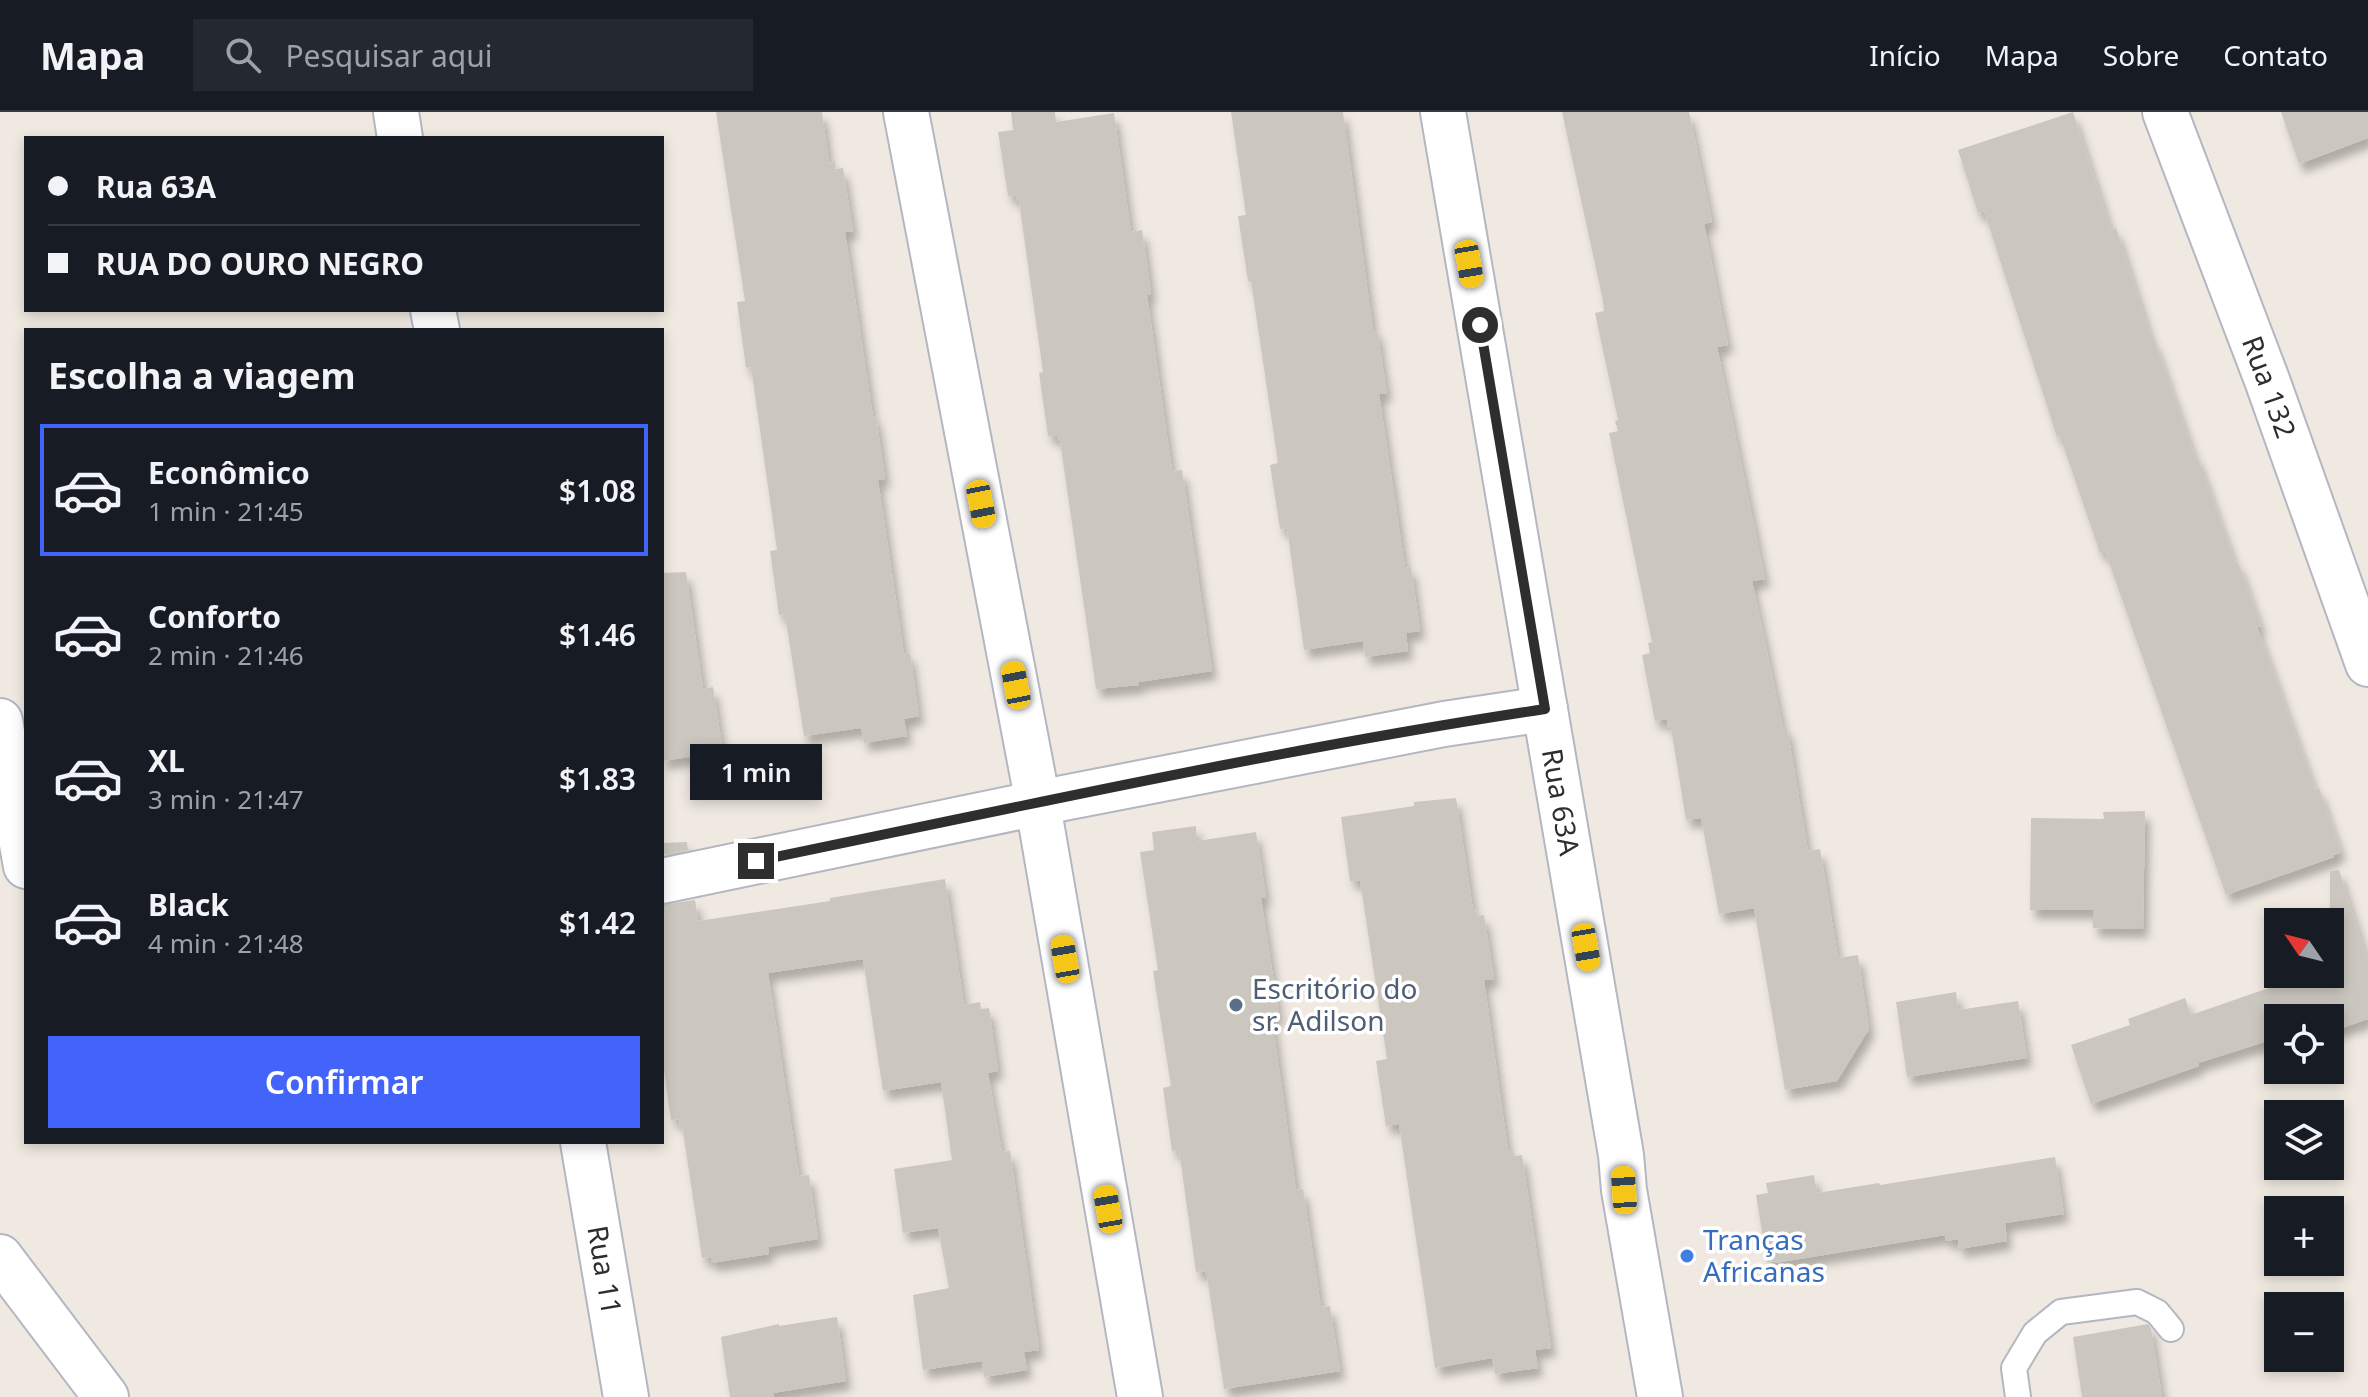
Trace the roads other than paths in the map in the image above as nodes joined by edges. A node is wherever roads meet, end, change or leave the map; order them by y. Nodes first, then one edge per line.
1 (396, 112) edge
2 (906, 112) edge
3 (1443, 112) edge
4 (2165, 112) edge
5 (400, 136) edge
6 (2368, 664) edge
7 (1545, 709) junction
8 (0, 721) edge
9 (1038, 803) junction
10 (24, 855) edge
11 (664, 881) edge
12 (583, 1144) edge
13 (0, 1257) edge
14 (2171, 1329) dead end
15 (106, 1397) edge
16 (626, 1397) edge
17 (1140, 1397) edge
18 (1660, 1397) edge
19 (2018, 1397) edge

1 - 5 street
2 - 9 street
3 - 7 street, Rua 63A
4 - 6 street, Rua 132
7 - 9 street
7 - 18 street, Rua 63A
8 - 10 street
9 - 11 street
9 - 17 street
12 - 16 street, Rua 11
13 - 15 street
14 - 19 lane

